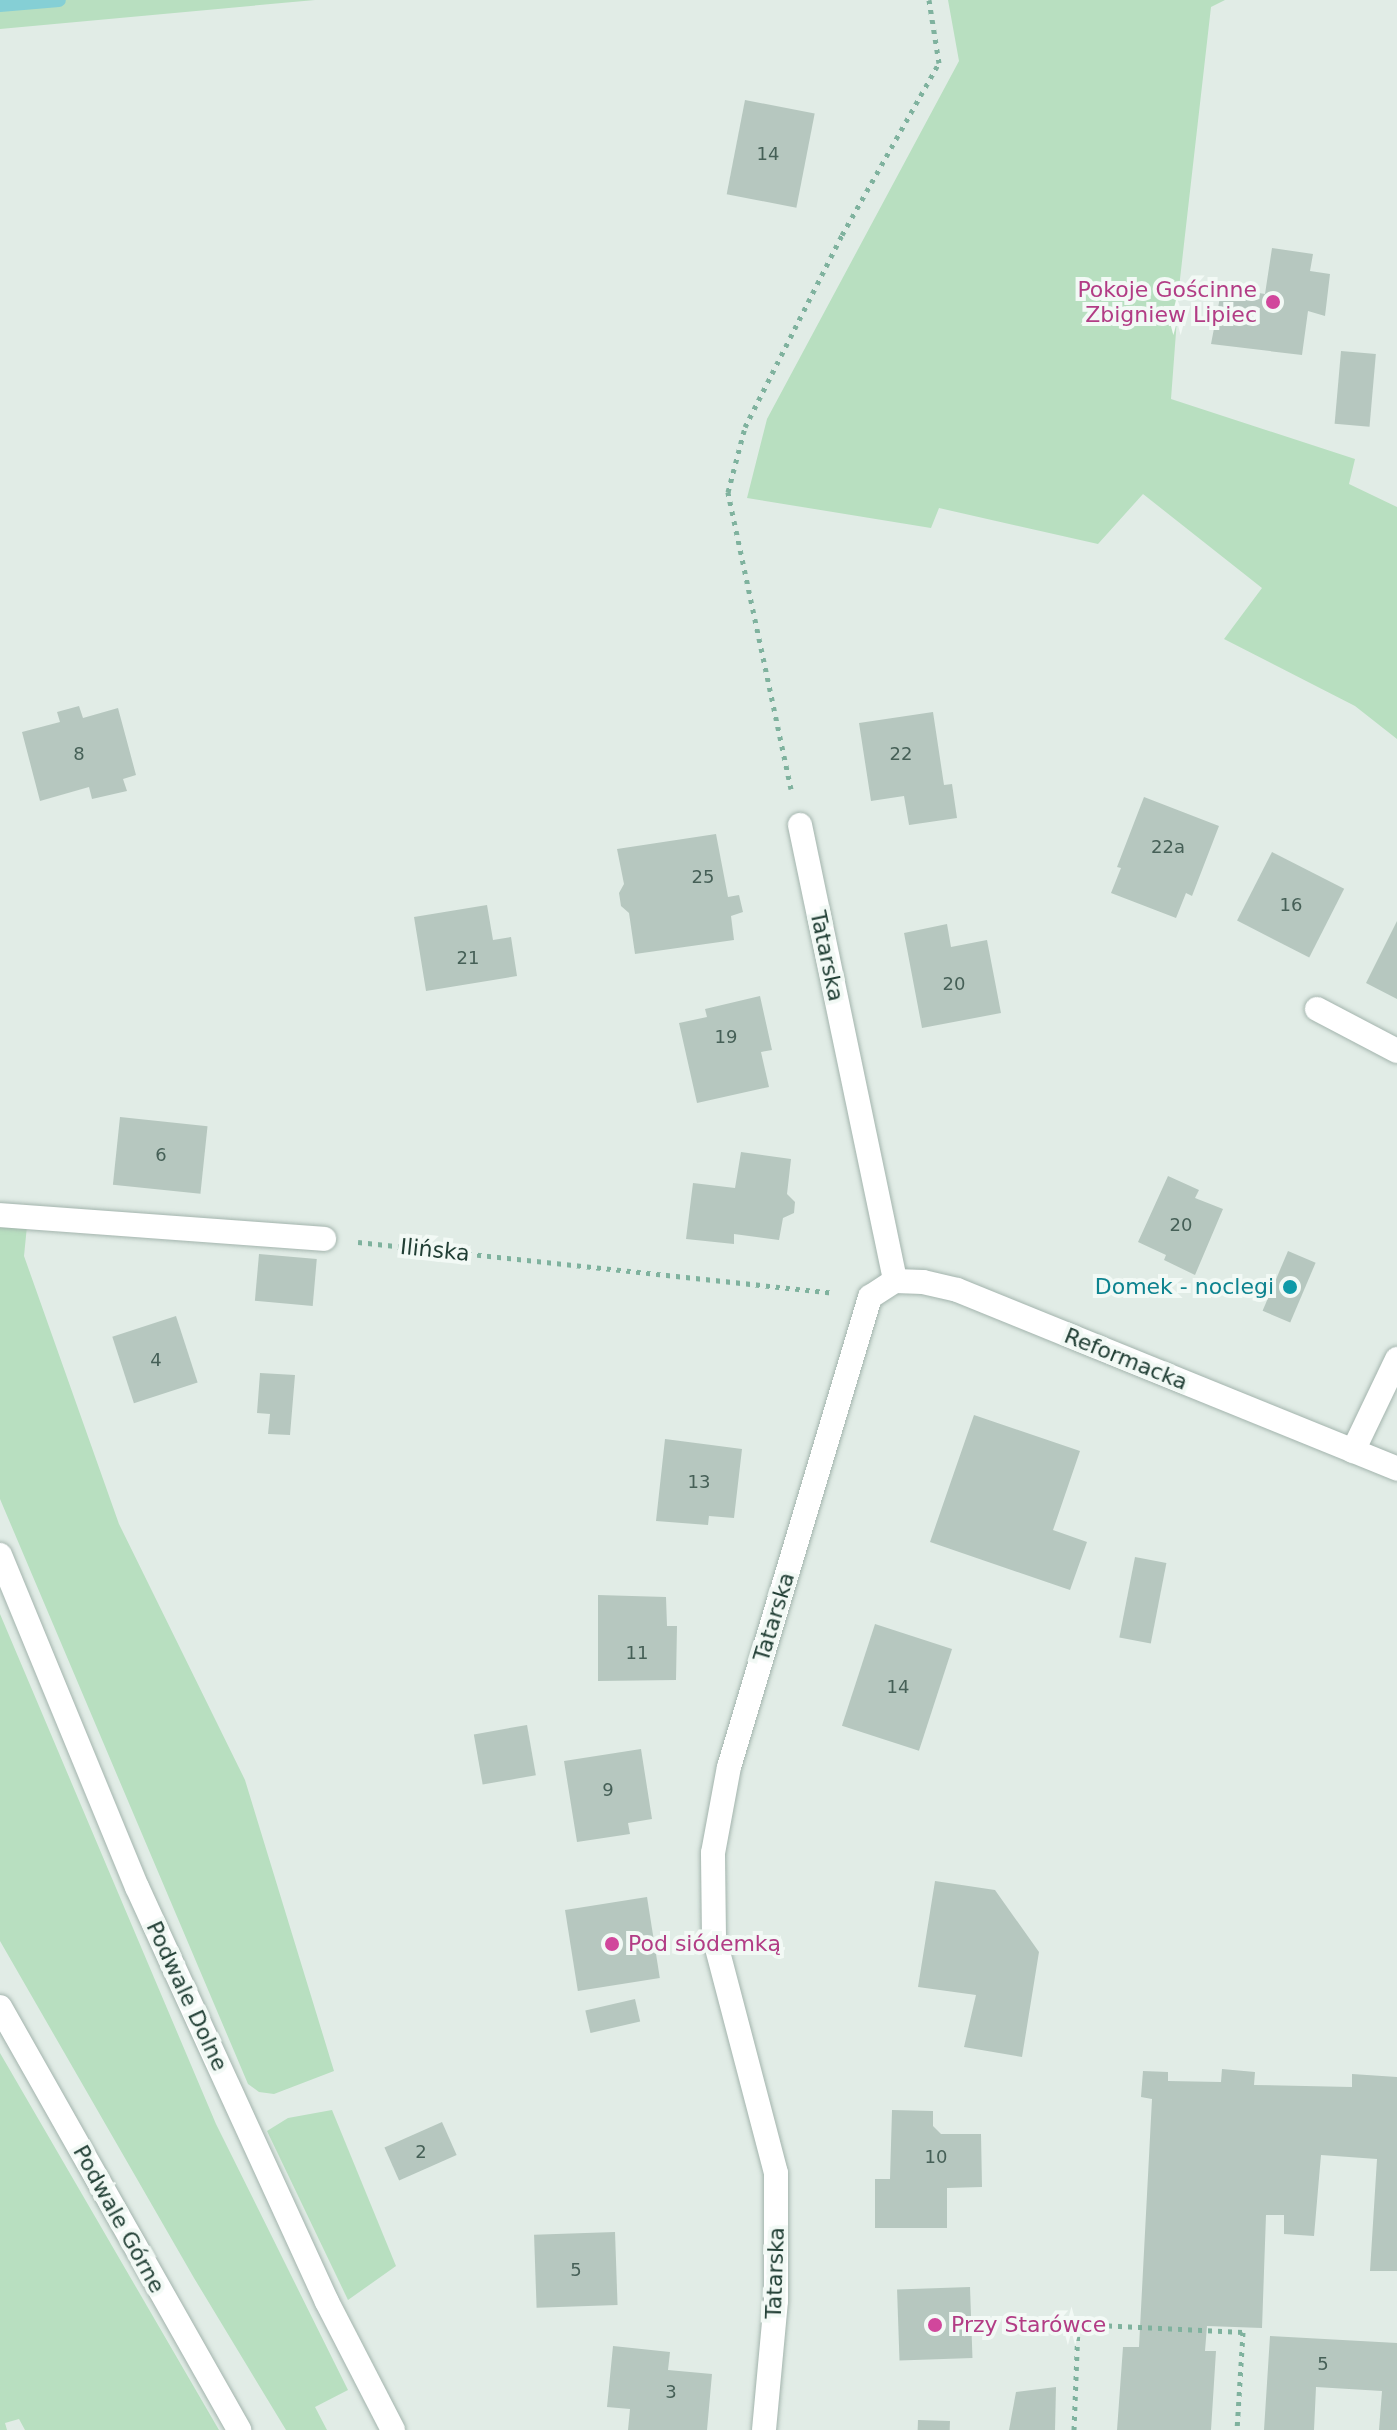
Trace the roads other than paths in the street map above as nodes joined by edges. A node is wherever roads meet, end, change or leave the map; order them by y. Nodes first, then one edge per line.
1 (800, 825) road end
2 (1317, 1009) dead end
3 (1397, 1051) edge
4 (0, 1215) edge
5 (324, 1239) road end
6 (895, 1281) junction
7 (1397, 1359) edge
8 (1353, 1451) junction
9 (1397, 1469) edge
10 (0, 1555) edge
11 (0, 2007) edge
12 (239, 2430) edge
13 (393, 2430) edge
14 (764, 2430) edge

1 - 6 street, Tatarska
2 - 3 street
4 - 5 street
6 - 8 street, Reformacka
6 - 14 street, Tatarska
7 - 8 street
8 - 9 street, Reformacka
10 - 13 street, Podwale Dolne
11 - 12 street, Podwale Górne

